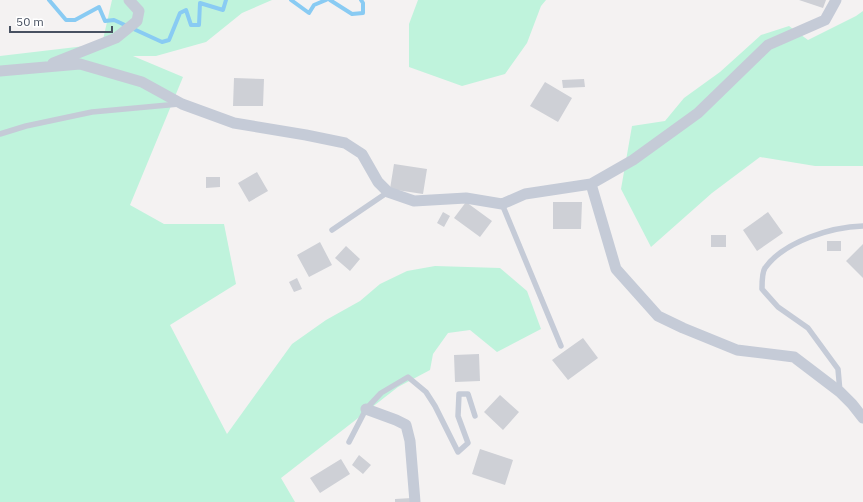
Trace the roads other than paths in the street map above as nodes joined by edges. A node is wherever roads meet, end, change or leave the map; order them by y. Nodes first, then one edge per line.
1 (129, 0) edge
2 (836, 0) edge
3 (43, 67) junction
4 (0, 71) edge
5 (182, 104) junction
6 (0, 134) edge
7 (592, 184) junction
8 (388, 192) junction
9 (502, 204) junction
10 (863, 226) edge
11 (332, 230) dead end
12 (561, 346) dead end
13 (840, 392) junction
14 (366, 409) junction
15 (475, 416) dead end
16 (863, 418) edge
17 (349, 442) dead end
18 (415, 502) edge

1 - 3 street
2 - 7 street
3 - 4 street
3 - 5 street
5 - 6 lane
5 - 8 street
7 - 9 street
7 - 13 street
8 - 9 street
8 - 11 lane
9 - 12 lane
10 - 13 lane
13 - 16 street
14 - 15 lane
14 - 17 lane
14 - 18 street

